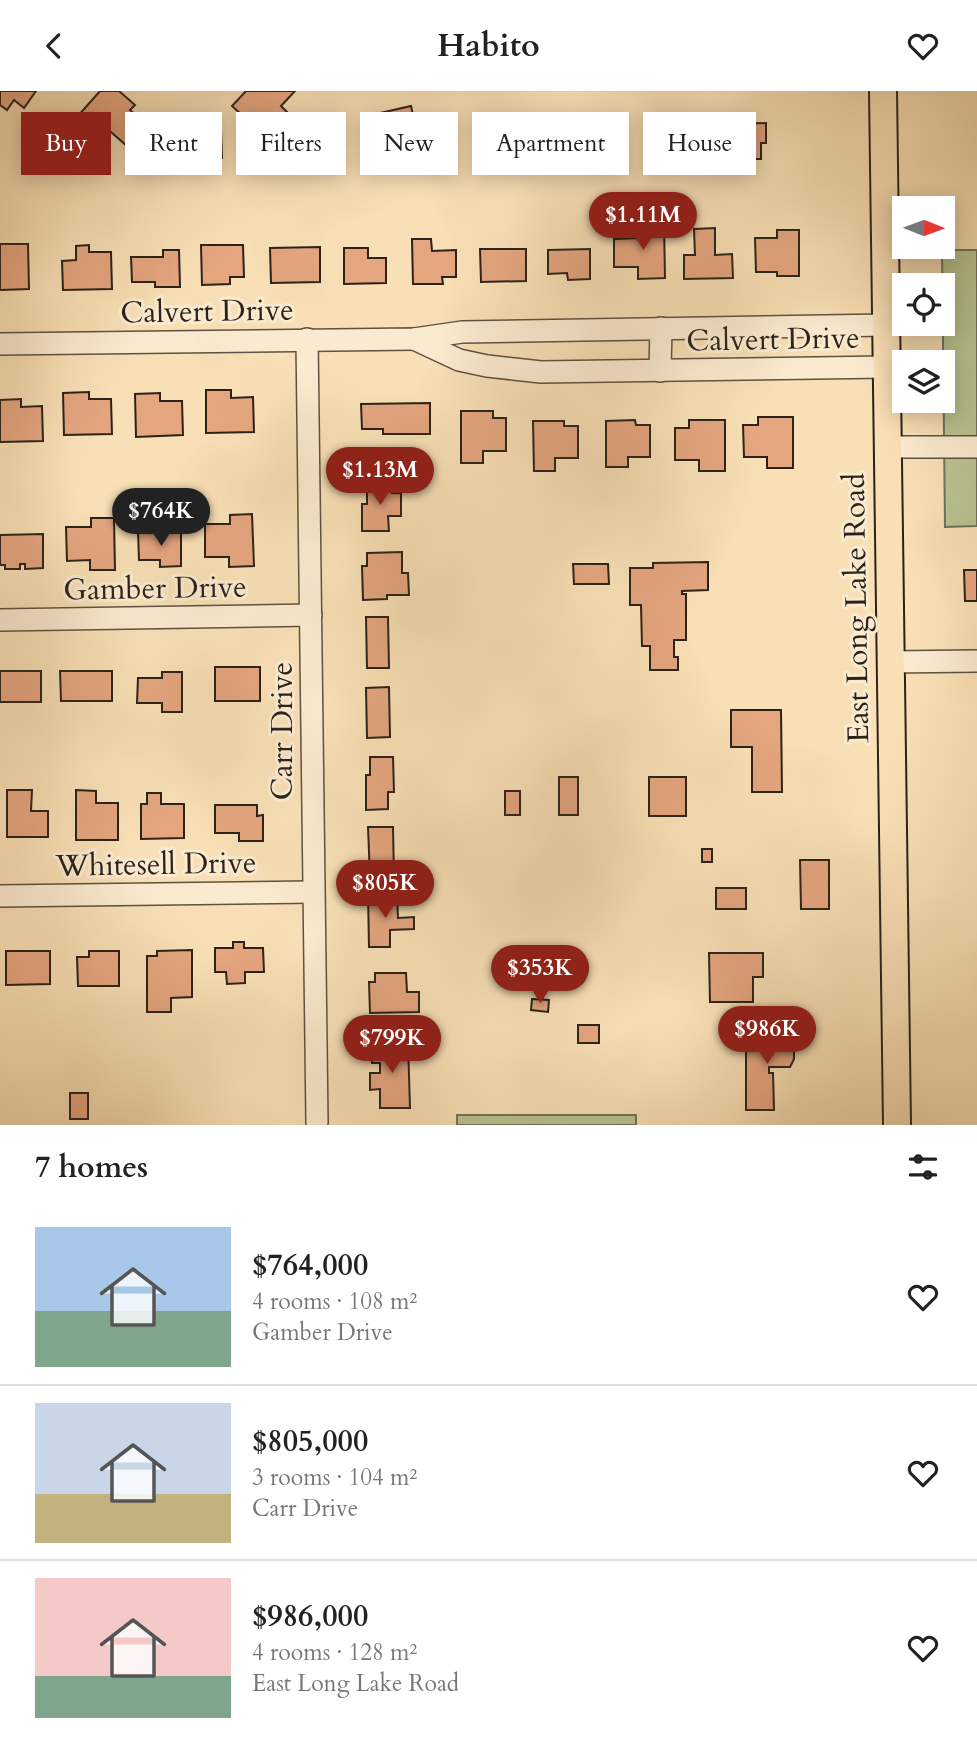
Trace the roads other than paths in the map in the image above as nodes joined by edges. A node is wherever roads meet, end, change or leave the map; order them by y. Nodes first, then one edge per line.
1 (883, 91) edge
2 (886, 325) junction
3 (660, 328) junction
4 (307, 339) junction
5 (414, 339) junction
6 (0, 344) edge
7 (887, 367) junction
8 (660, 371) junction
9 (887, 447) junction
10 (977, 447) edge
11 (311, 615) junction
12 (0, 620) edge
13 (977, 661) edge
14 (890, 662) junction
15 (313, 892) junction
16 (0, 896) edge
17 (317, 1122) dead end
18 (897, 1125) edge

1 - 2 main road, East Long Lake Road
2 - 3 street, Calvert Drive
2 - 7 main road, East Long Lake Road
3 - 5 street, Calvert Drive
3 - 8 street, Calvert Drive
4 - 5 street, Calvert Drive
4 - 6 street, Calvert Drive
4 - 11 street, Carr Drive
5 - 8 street, Calvert Drive
7 - 8 street, Calvert Drive
7 - 9 main road, East Long Lake Road
9 - 10 street
9 - 14 main road, East Long Lake Road
11 - 12 street, Gamber Drive
11 - 15 street, Carr Drive
13 - 14 street
14 - 18 main road, East Long Lake Road
15 - 16 street, Whitesell Drive
15 - 17 street, Carr Drive

